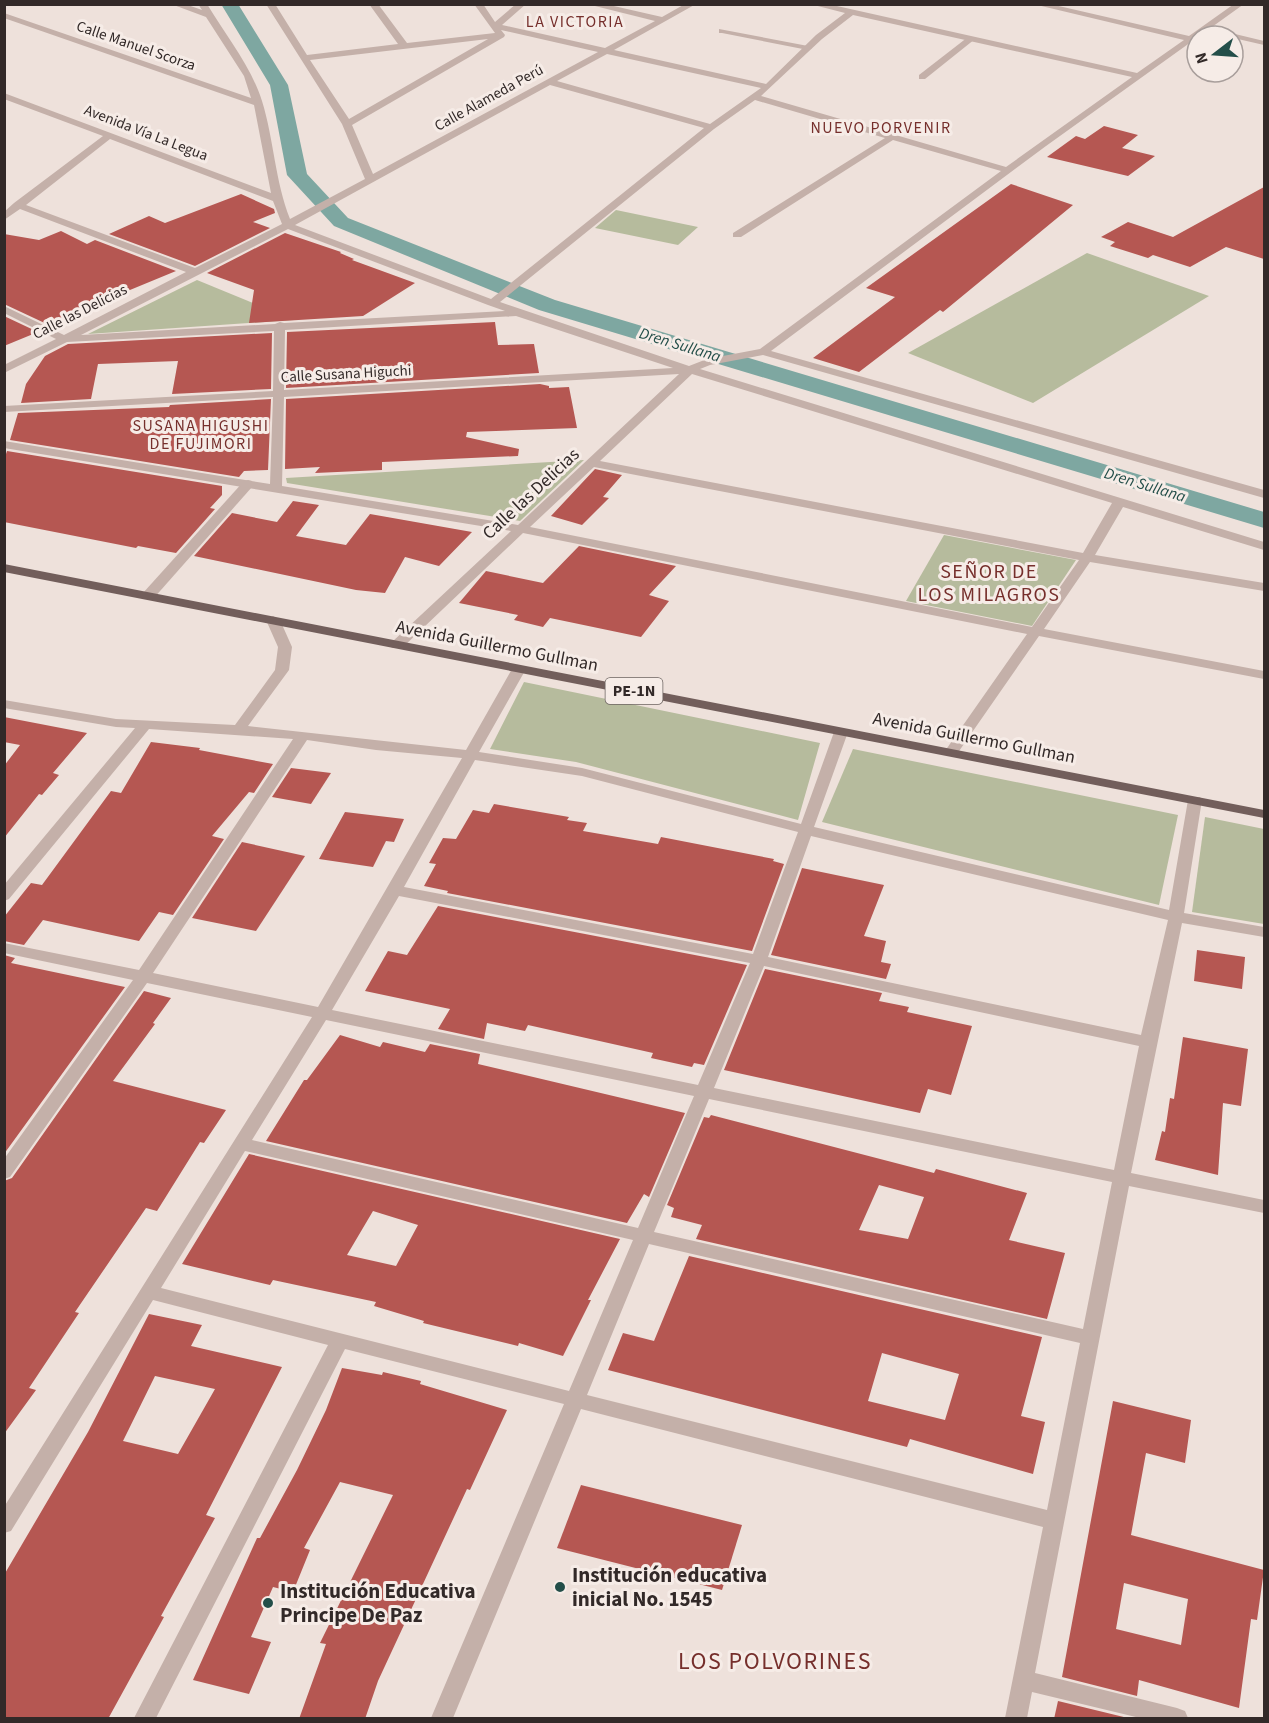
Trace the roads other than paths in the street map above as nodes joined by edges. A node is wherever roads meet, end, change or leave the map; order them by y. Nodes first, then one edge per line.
1 (175, 4) edge
2 (202, 4) edge
3 (270, 4) edge
4 (373, 4) edge
5 (478, 4) edge
6 (522, 4) edge
7 (591, 4) edge
8 (692, 4) edge
9 (814, 4) edge
10 (1037, 4) edge
11 (1240, 4) edge
12 (851, 13) junction
13 (4, 15) edge
14 (209, 15) junction
15 (664, 20) junction
16 (1213, 24) edge
17 (495, 26) junction
18 (722, 31) dead end
19 (501, 35) junction
20 (1185, 38) edge
21 (1245, 38) edge
22 (971, 39) junction
23 (1185, 43) edge
24 (1264, 43) edge
25 (404, 46) junction
26 (808, 48) junction
27 (607, 51) junction
28 (304, 58) junction
29 (1140, 76) junction
30 (922, 77) dead end
31 (549, 82) junction
32 (768, 87) junction
33 (5, 97) edge
34 (753, 97) junction
35 (258, 103) junction
36 (346, 124) junction
37 (711, 127) junction
38 (109, 136) junction
39 (892, 137) junction
40 (1008, 170) junction
41 (370, 180) junction
42 (277, 199) junction
43 (18, 204) junction
44 (4, 217) edge
45 (299, 218) joint
46 (287, 225) junction
47 (736, 235) dead end
48 (195, 272) junction
49 (495, 301) junction
50 (4, 309) edge
51 (522, 314) junction
52 (280, 326) junction
53 (64, 339) junction
54 (761, 352) junction
55 (4, 370) edge
56 (690, 370) junction
57 (278, 393) junction
58 (4, 409) edge
59 (4, 444) edge
60 (591, 463) junction
61 (248, 484) junction
62 (276, 489) junction
63 (1264, 494) edge
64 (1119, 502) junction
65 (521, 529) junction
66 (1264, 546) edge
67 (1087, 558) junction
68 (4, 568) edge
69 (1264, 587) edge
70 (148, 596) junction
71 (273, 621) junction
72 (1036, 632) junction
73 (397, 645) junction
74 (519, 669) junction
75 (1264, 675) edge
76 (4, 704) edge
77 (145, 725) junction
78 (239, 729) junction
79 (841, 732) junction
80 (303, 735) junction
81 (952, 751) junction
82 (471, 755) junction
83 (1195, 800) junction
84 (1264, 814) edge
85 (807, 830) junction
86 (395, 890) junction
87 (4, 896) edge
88 (1176, 917) junction
89 (1264, 932) edge
90 (4, 948) edge
91 (759, 960) junction
92 (144, 977) junction
93 (322, 1013) junction
94 (1148, 1042) junction
95 (704, 1090) junction
96 (241, 1144) junction
97 (4, 1173) edge
98 (1122, 1178) junction
99 (1264, 1207) edge
100 (643, 1236) junction
101 (149, 1292) junction
102 (1090, 1338) junction
103 (340, 1340) junction
104 (575, 1400) junction
105 (1055, 1521) junction
106 (4, 1525) edge
107 (1023, 1680) junction
108 (146, 1719) edge
109 (442, 1719) edge
110 (1016, 1719) edge
111 (1177, 1719) edge

1 - 14 street
2 - 14 street
3 - 28 street
4 - 25 street
5 - 17 street
6 - 17 street
7 - 15 street
8 - 15 street, Calle Alameda Perú
9 - 12 street
10 - 20 street
11 - 16 street
12 - 22 street
12 - 26 street
13 - 35 street, Calle Manuel Scorza
14 - 35 street
15 - 27 street, Calle Alameda Perú
17 - 19 street
17 - 27 street
18 - 26 lane
19 - 25 street
19 - 36 street
21 - 24 lane
22 - 29 street
22 - 30 lane
23 - 29 street
25 - 28 street
26 - 32 street
27 - 31 street, Calle Alameda Perú
27 - 32 street
28 - 36 street
29 - 40 street
31 - 37 street
31 - 41 street, Calle Alameda Perú
32 - 34 street
33 - 38 street, Avenida Vía La Legua
34 - 37 street
34 - 39 street
35 - 42 street
36 - 41 street
37 - 49 street
38 - 42 street, Avenida Vía La Legua
38 - 43 street
39 - 40 street
39 - 47 street
40 - 54 street
41 - 45 street, Calle Alameda Perú
42 - 46 street
43 - 44 street
43 - 48 street
45 - 46 street, Calle las Delicias
46 - 48 street, Calle las Delicias
46 - 49 street
48 - 53 street, Calle las Delicias
49 - 51 street
50 - 53 street
51 - 52 street
51 - 56 street
52 - 53 street
52 - 57 street
53 - 55 street, Calle las Delicias
54 - 56 street
54 - 63 street
56 - 57 street, Calle Susana Higuchi
56 - 60 street, Calle las Delicias
56 - 64 street
57 - 58 street, Calle Susana Higuchi
57 - 62 street
59 - 61 street
60 - 65 street, Calle las Delicias
60 - 67 street
61 - 62 street
61 - 70 street
62 - 65 street
64 - 66 street
64 - 67 street
65 - 72 street
65 - 73 street, Calle las Delicias
67 - 69 street
67 - 72 street
68 - 70 main road, Avenida Guillermo Gullman / PE-1N
70 - 71 main road, Avenida Guillermo Gullman / PE-1N
71 - 73 main road, Avenida Guillermo Gullman / PE-1N
71 - 78 street
72 - 75 street
72 - 81 street
73 - 74 main road, Avenida Guillermo Gullman / PE-1N
74 - 79 main road, Avenida Guillermo Gullman / PE-1N
74 - 82 street
76 - 77 street
77 - 78 street
77 - 87 street
78 - 80 street
79 - 81 main road, Avenida Guillermo Gullman / PE-1N
79 - 85 street
80 - 82 street
80 - 92 street
81 - 83 main road, Avenida Guillermo Gullman / PE-1N
82 - 85 street
82 - 86 street
83 - 84 main road, Avenida Guillermo Gullman / PE-1N
83 - 88 street
85 - 88 street
85 - 91 street
86 - 91 street
86 - 93 street
88 - 89 street
88 - 94 street
90 - 92 street
91 - 94 street
91 - 95 street
92 - 93 street
92 - 97 street
93 - 95 street
93 - 96 street
94 - 98 street
95 - 98 street
95 - 100 street
96 - 100 street
96 - 101 street
98 - 99 street
98 - 102 street
100 - 102 street
100 - 104 street
101 - 103 street
101 - 106 street
102 - 105 street
103 - 104 street
103 - 108 street
104 - 105 street
104 - 109 street
105 - 107 street
107 - 110 street
107 - 111 street

